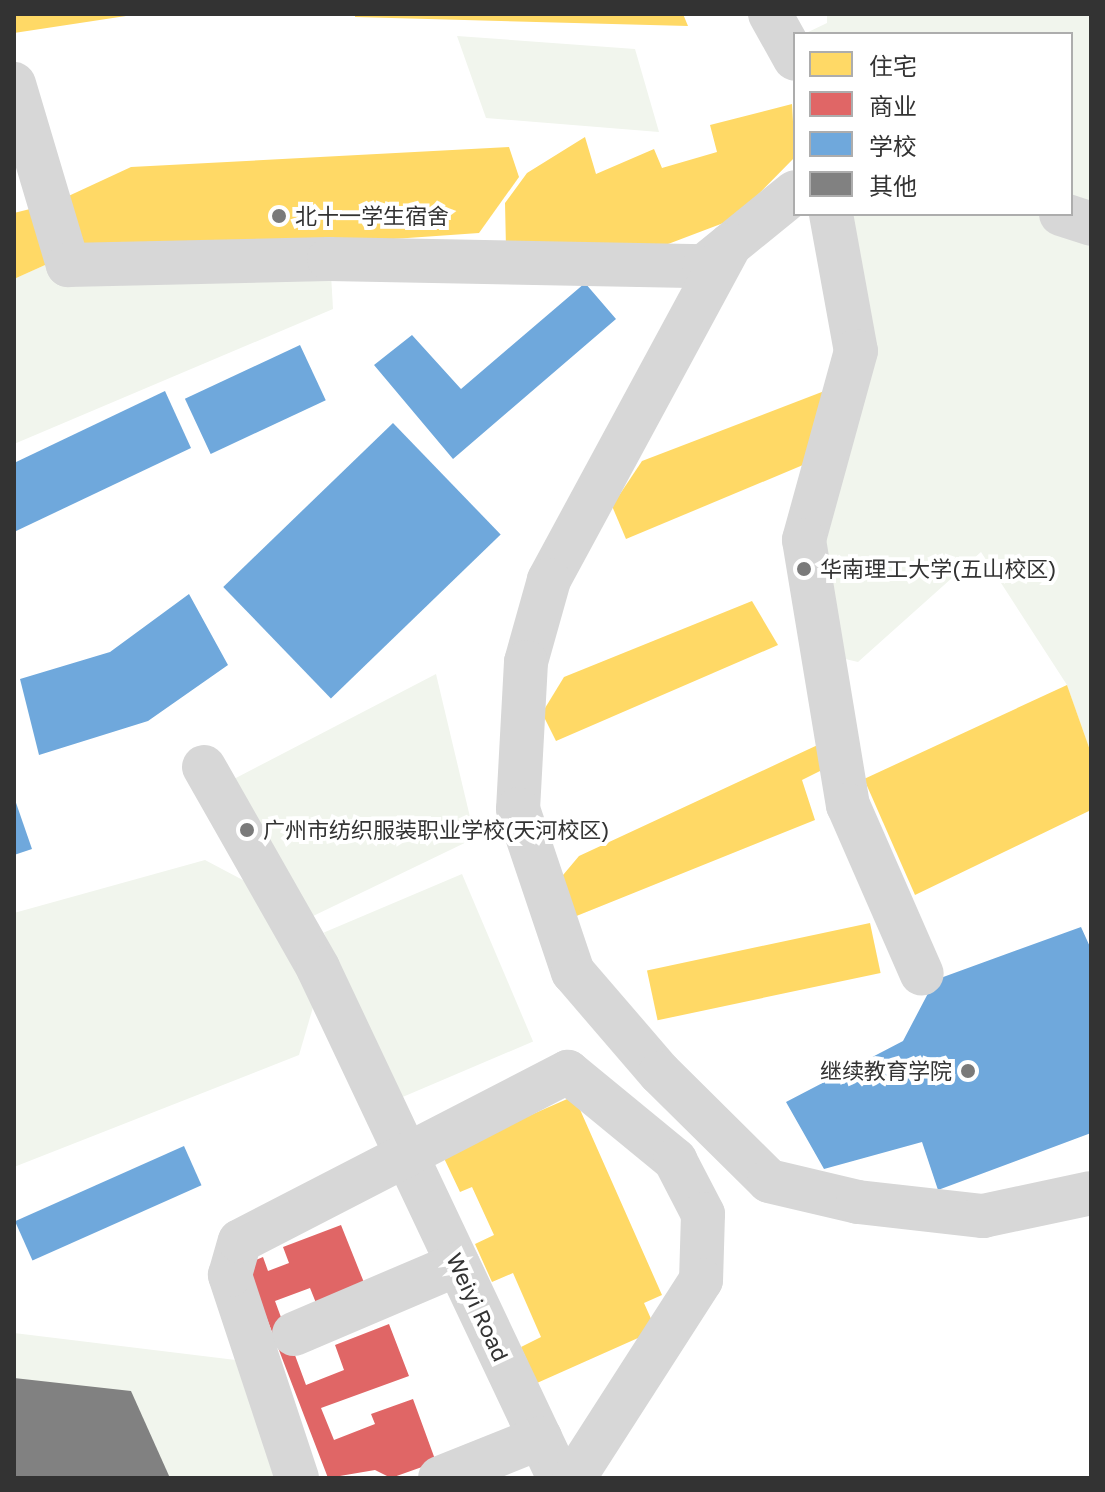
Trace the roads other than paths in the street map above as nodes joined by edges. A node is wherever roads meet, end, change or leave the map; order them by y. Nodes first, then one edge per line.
1 (770, 14) edge
2 (793, 55) edge
3 (14, 84) edge
4 (793, 194) edge
5 (831, 216) edge
6 (1067, 216) edge
7 (1091, 224) edge
8 (730, 245) junction
9 (204, 767) dead end
10 (922, 974) dead end
11 (401, 1144) junction
12 (1091, 1193) edge
13 (458, 1264) junction
14 (294, 1334) dead end
15 (540, 1438) junction
16 (297, 1478) edge
17 (440, 1478) edge
18 (559, 1478) edge
19 (574, 1478) edge

1 - 2 street
3 - 8 street
4 - 8 street
5 - 10 street
6 - 7 street
8 - 12 street
9 - 11 street, Weiyi Road
11 - 13 street, Weiyi Road
11 - 16 street
11 - 19 street
13 - 14 street
13 - 15 street, Weiyi Road
15 - 17 street
15 - 18 street, Weiyi Road

